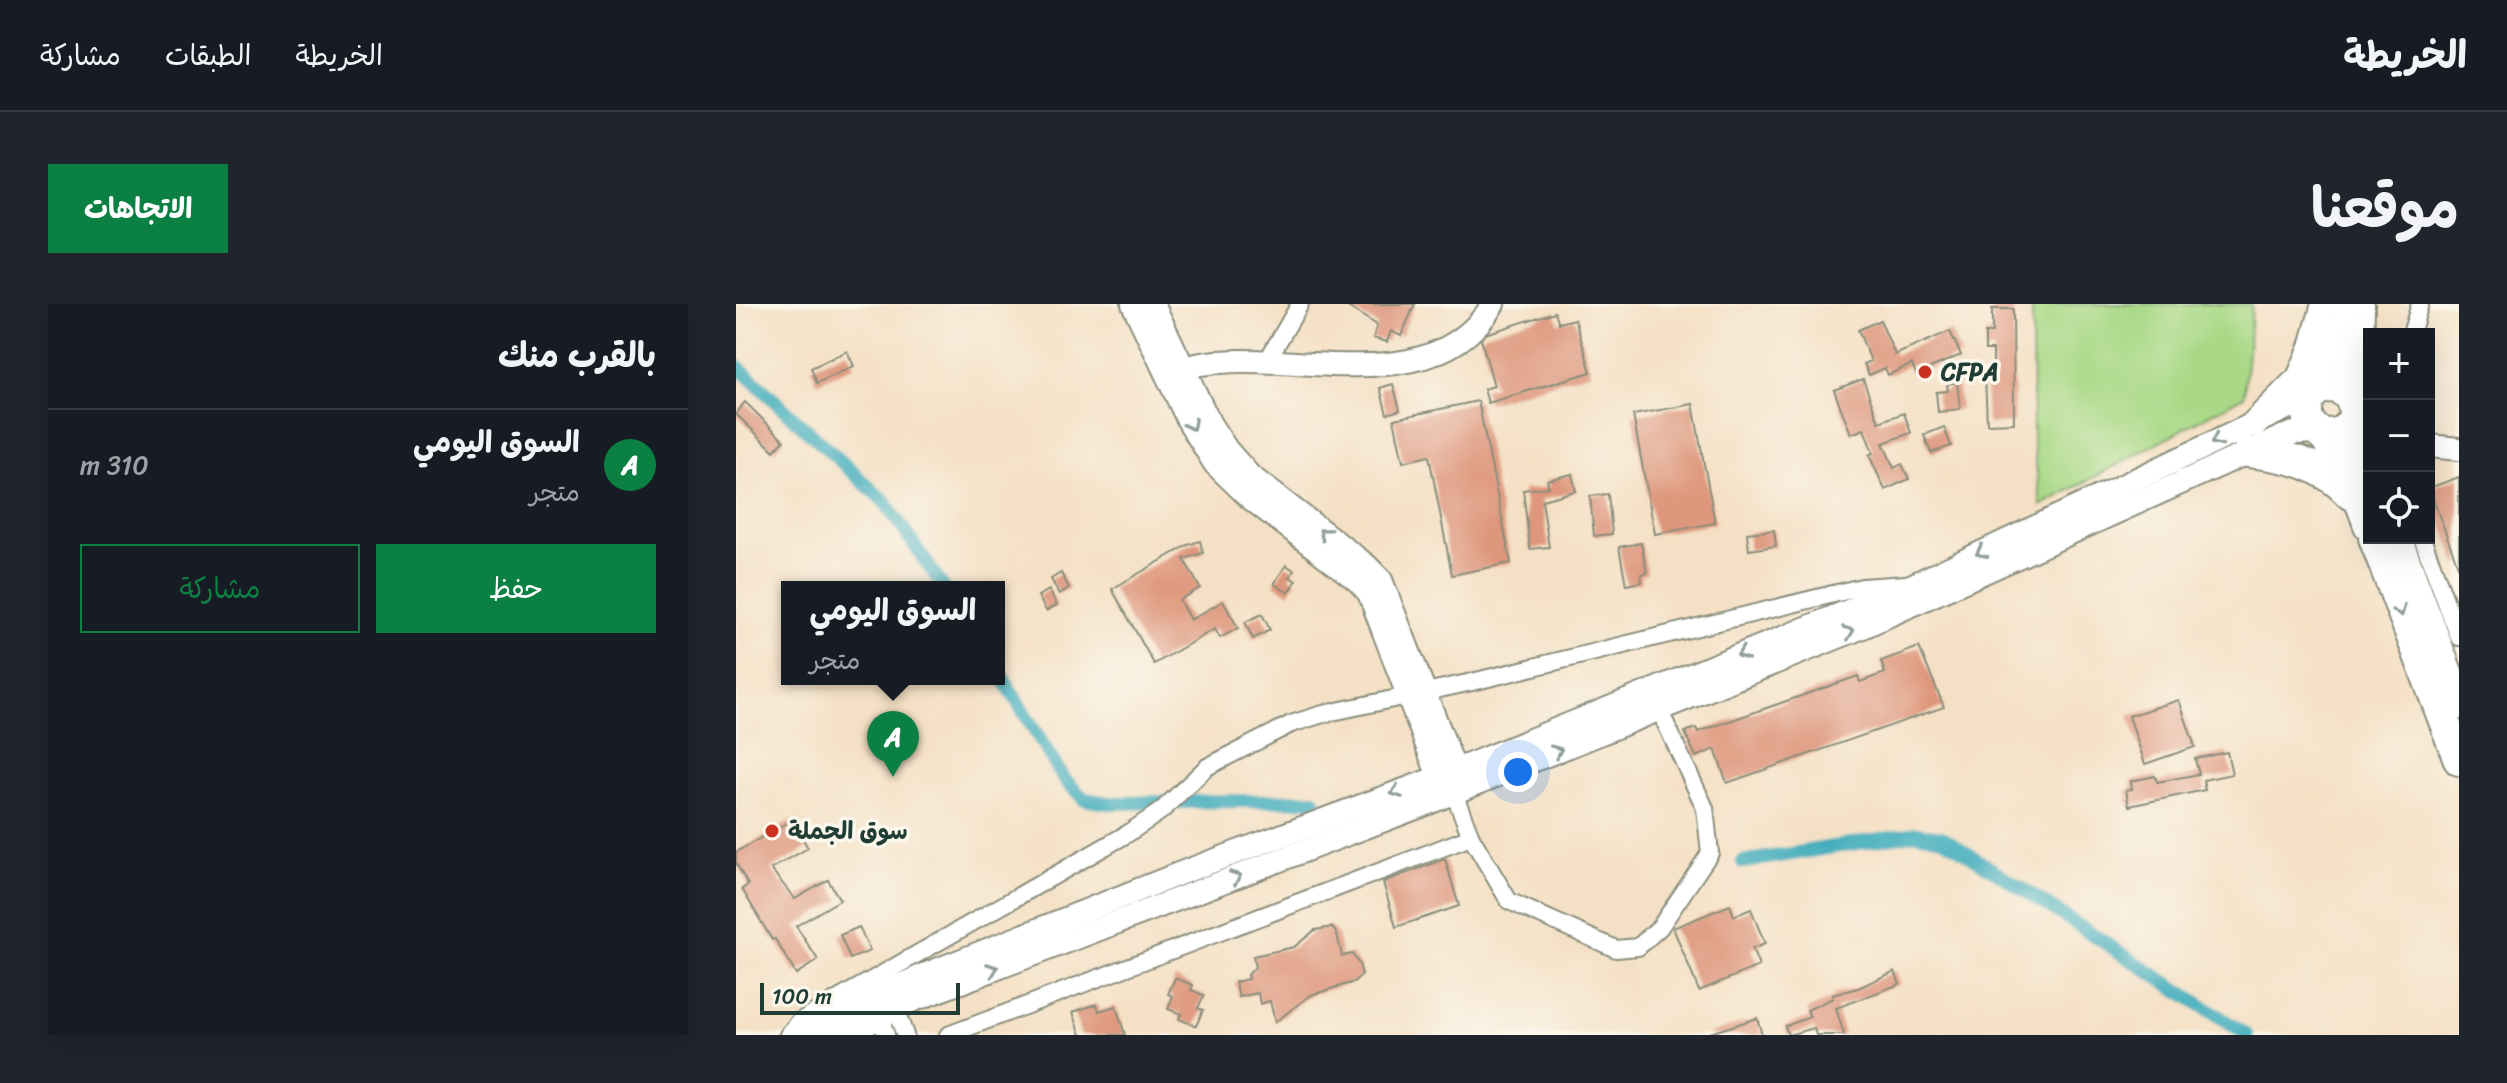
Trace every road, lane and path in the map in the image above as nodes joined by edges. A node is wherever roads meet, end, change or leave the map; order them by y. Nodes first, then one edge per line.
1 (1133, 304) edge
2 (1153, 304) edge
3 (1300, 304) edge
4 (1493, 304) edge
5 (2326, 304) edge
6 (2348, 304) edge
7 (2366, 304) edge
8 (2420, 304) edge
9 (2413, 328) edge
10 (1267, 361) junction
11 (1175, 370) junction
12 (2344, 411) edge
13 (2320, 433) junction
14 (2251, 438) junction
15 (2435, 447) edge
16 (2459, 449) edge
17 (2363, 454) edge
18 (2363, 512) edge
19 (2363, 517) edge
20 (2376, 544) edge
21 (2398, 544) edge
22 (2424, 544) edge
23 (1915, 584) junction
24 (2459, 637) edge
25 (1417, 694) junction
26 (2459, 704) edge
27 (1659, 709) junction
28 (2459, 760) edge
29 (1449, 780) junction
30 (1471, 837) junction
31 (887, 1019) edge
32 (788, 1035) edge
33 (808, 1035) edge
34 (846, 1035) edge
35 (905, 1035) edge
36 (948, 1035) edge

1 - 11 main road
2 - 11 main road
3 - 10 street
4 - 10 main road
5 - 12 main road
5 - 14 main road
6 - 12 main road
7 - 12 street
8 - 9 street
10 - 11 main road
11 - 25 main road
12 - 13 highway
12 - 14 main road
12 - 17 highway
13 - 14 main road
13 - 18 highway
14 - 19 highway
14 -> 23 main road
27 -> 14 main road
15 - 16 main road
20 -> 28 highway
21 - 26 highway
22 - 24 street
23 - 25 street
23 -> 29 main road
25 - 29 main road
25 - 32 street
29 -> 27 main road
27 - 30 street
29 - 30 street
31 -> 29 main road
29 -> 33 main road
30 - 36 street
31 - 34 main road
31 - 35 street

